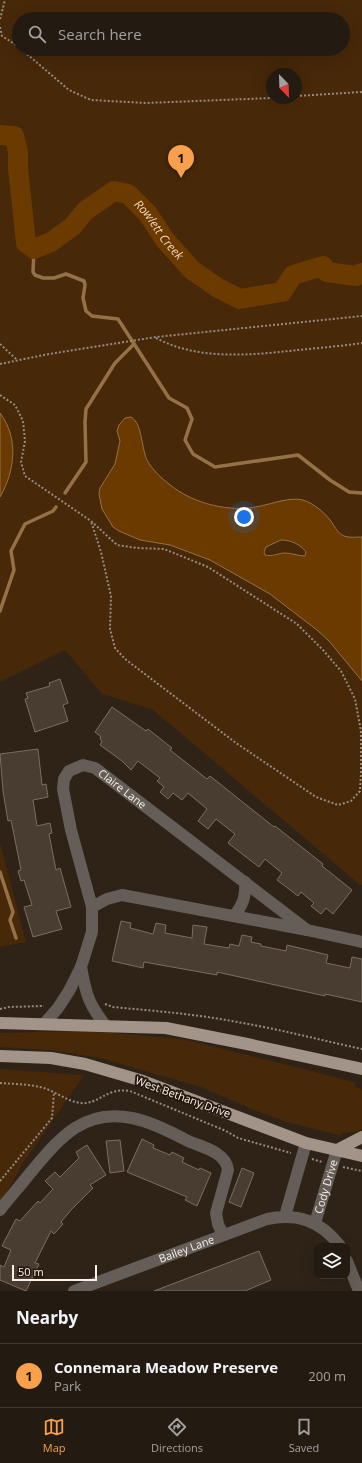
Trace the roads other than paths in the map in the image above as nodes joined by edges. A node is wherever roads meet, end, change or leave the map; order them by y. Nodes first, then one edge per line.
1 (245, 882) junction
2 (92, 907) junction
3 (234, 916) junction
4 (307, 930) junction
5 (362, 942) edge
6 (81, 967) junction
7 (0, 1022) edge
8 (44, 1024) junction
9 (105, 1025) junction
10 (0, 1056) edge
11 (361, 1070) edge
12 (362, 1137) edge
13 (306, 1143) junction
14 (337, 1150) junction
15 (362, 1156) edge
16 (0, 1210) edge
17 (284, 1216) junction
18 (315, 1223) junction
19 (223, 1235) junction
20 (338, 1243) edge
21 (350, 1268) edge
22 (74, 1291) edge
23 (359, 1291) edge

1 - 2 street, Claire Lane
1 - 3 street
1 - 4 street, Claire Lane
2 - 3 street, Claire Lane
2 - 6 street, Claire Lane
3 - 4 street, Claire Lane
4 - 5 street, Claire Lane
6 - 8 street, Claire Lane
6 - 9 street
7 - 8 main road
8 - 9 main road
9 - 11 main road
10 - 13 main road, West Bethany Drive
12 - 14 main road
13 - 14 main road, West Bethany Drive
13 - 17 street
14 - 15 main road, West Bethany Drive
14 - 18 street, Cody Drive
16 - 19 street
17 - 18 street, Bailey Lane
17 - 19 street, Bailey Lane
18 - 20 street, Bailey Lane
19 - 22 street, Bailey Lane
21 - 23 street

